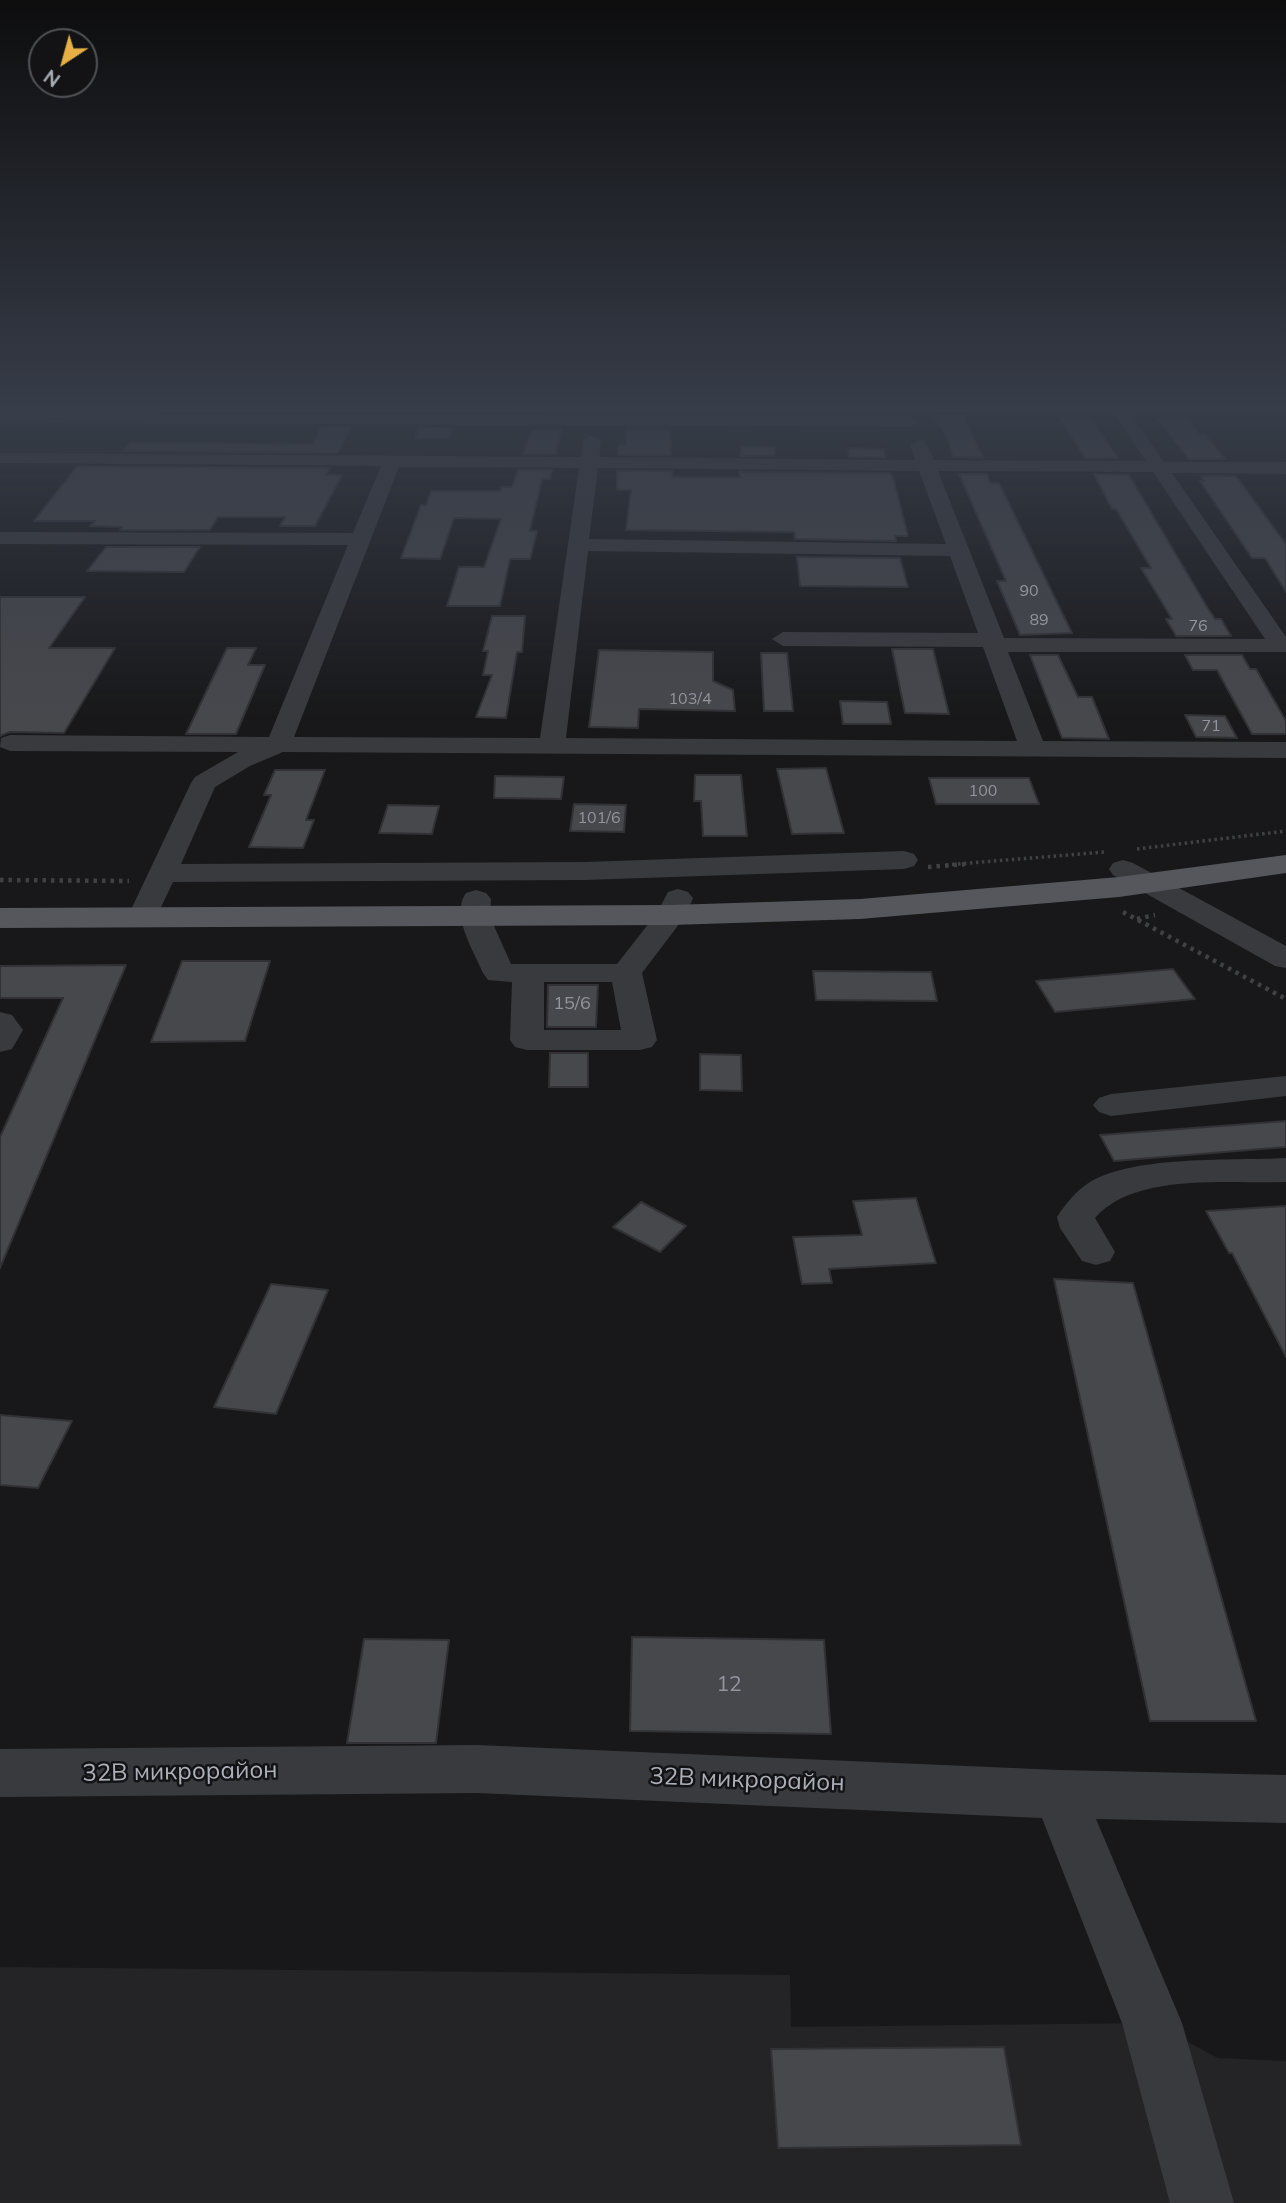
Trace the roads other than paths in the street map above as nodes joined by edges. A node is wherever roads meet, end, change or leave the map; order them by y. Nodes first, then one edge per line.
1 (370, 515) edge
2 (582, 515) edge
3 (946, 515) edge
4 (1192, 515) edge
5 (0, 538) edge
6 (361, 539) junction
7 (578, 545) junction
8 (959, 550) junction
9 (783, 639) dead end
10 (995, 642) junction
11 (10, 743) dead end
12 (278, 745) junction
13 (552, 746) junction
14 (1033, 749) junction
15 (1286, 750) edge
16 (1286, 848) edge
17 (904, 860) dead end
18 (1286, 864) edge
19 (1135, 876) junction
20 (151, 897) junction
21 (0, 899) edge
22 (674, 906) junction
23 (476, 908) junction
24 (0, 918) edge
25 (1286, 959) edge
26 (528, 973) junction
27 (626, 973) junction
28 (0, 1022) edge
29 (0, 1042) edge
30 (1286, 1086) edge
31 (1111, 1105) dead end
32 (1286, 1170) edge
33 (1096, 1252) dead end
34 (0, 1773) edge
35 (1059, 1794) junction
36 (1286, 1799) edge
37 (1202, 2203) edge

1 - 6 street
2 - 7 street
3 - 8 street
4 - 10 street
5 - 6 street
6 - 12 street
7 - 8 street
7 - 13 street
8 - 10 street
9 - 10 street
10 - 14 street
11 - 12 street
12 - 13 street
12 - 20 street
13 - 14 street
14 - 15 street
16 - 19 main road
17 - 20 street
18 - 19 main road
19 - 22 main road
19 - 22 main road
19 - 25 street
20 - 21 main road
20 - 23 main road
20 - 24 main road
22 - 23 main road
22 - 27 street
23 - 26 street
26 - 27 street
26 - 27 street
28 - 29 street
30 - 31 street
32 - 33 street
34 - 35 street, 32В микрорайон
35 - 36 street, 32В микрорайон
35 - 37 street

